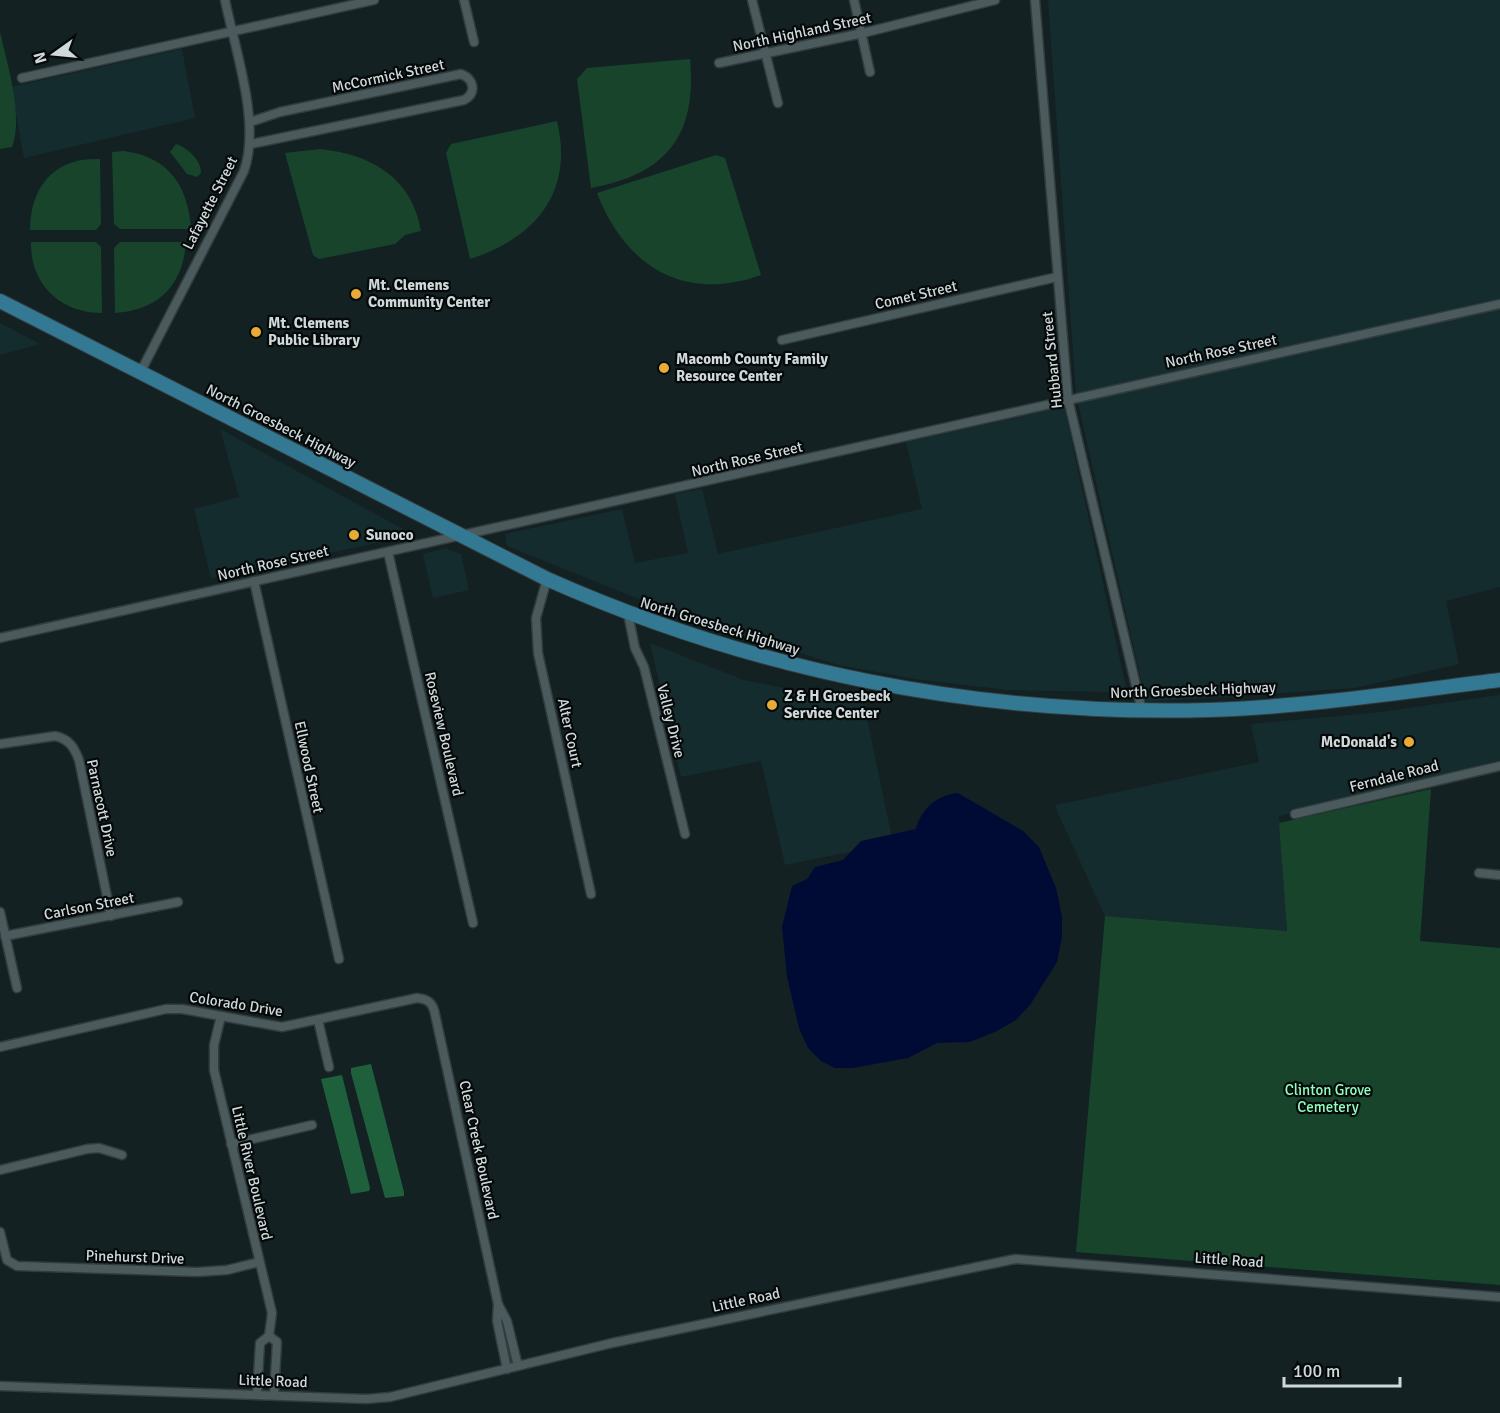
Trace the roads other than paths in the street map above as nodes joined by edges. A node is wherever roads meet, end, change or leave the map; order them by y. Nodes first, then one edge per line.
1 (225, 0) edge
2 (374, 0) edge
3 (464, 0) edge
4 (752, 0) edge
5 (854, 0) edge
6 (995, 0) edge
7 (1035, 0) edge
8 (231, 32) junction
9 (863, 33) junction
10 (474, 42) dead end
11 (766, 54) junction
12 (719, 63) dead end
13 (870, 72) dead end
14 (22, 78) dead end
15 (778, 103) dead end
16 (250, 122) junction
17 (251, 144) junction
18 (1057, 277) junction
19 (0, 301) edge
20 (1500, 304) edge
21 (782, 340) dead end
22 (140, 373) junction
23 (1068, 399) junction
24 (461, 536) junction
25 (388, 552) junction
26 (548, 579) junction
27 (254, 581) junction
28 (628, 615) junction
29 (0, 638) edge
30 (1500, 680) edge
31 (1142, 711) junction
32 (0, 744) edge
33 (1500, 766) edge
34 (1296, 814) dead end
35 (685, 834) dead end
36 (1479, 873) dead end
37 (1500, 875) edge
38 (591, 894) dead end
39 (178, 902) dead end
40 (0, 912) edge
41 (111, 916) junction
42 (472, 923) dead end
43 (5, 936) junction
44 (339, 959) dead end
45 (17, 988) dead end
46 (431, 1003) joint
47 (221, 1016) junction
48 (318, 1020) junction
49 (0, 1047) edge
50 (328, 1067) dead end
51 (312, 1125) dead end
52 (231, 1144) junction
53 (122, 1155) dead end
54 (0, 1170) edge
55 (0, 1232) edge
56 (259, 1262) junction
57 (1500, 1297) edge
58 (498, 1304) junction
59 (269, 1336) junction
60 (511, 1338) junction
61 (502, 1340) junction
62 (259, 1362) junction
63 (276, 1362) junction
64 (518, 1366) junction
65 (507, 1369) junction
66 (0, 1386) edge
67 (257, 1394) junction
68 (274, 1395) junction

1 - 8 street, Lafayette Street
2 - 8 street
3 - 10 street
4 - 11 street
5 - 9 street
6 - 9 street, North Highland Street
7 - 18 street, Hubbard Street
8 - 14 street
8 - 16 street, Lafayette Street
9 - 11 street, North Highland Street
9 - 13 street
11 - 12 street, North Highland Street
11 - 15 street
16 - 17 street, Lafayette Street
16 - 17 street, McCormick Street
17 - 22 street, Lafayette Street
18 - 21 street, Comet Street
18 - 23 street, Hubbard Street
19 - 22 main road, North Groesbeck Highway
20 - 23 street, North Rose Street
22 - 24 main road, North Groesbeck Highway
23 - 24 street, North Rose Street
23 - 31 street, Hubbard Street
24 - 25 street, North Rose Street
24 - 26 main road, North Groesbeck Highway
25 - 27 street, North Rose Street
25 - 42 street, Roseview Boulevard
26 - 28 main road, North Groesbeck Highway
26 - 38 street, Alter Court
27 - 29 street, North Rose Street
27 - 44 street, Ellwood Street
28 - 31 main road, North Groesbeck Highway
28 - 35 street, Valley Drive
30 - 31 main road, North Groesbeck Highway
32 - 41 street, Parnacott Drive
33 - 34 street, Ferndale Road
36 - 37 street
39 - 41 street, Carlson Street
40 - 43 street
41 - 43 street, Carlson Street
43 - 45 street
46 - 48 street, Colorado Drive
46 - 58 street, Clear Creek Boulevard
47 - 48 street, Colorado Drive
47 - 49 street, Colorado Drive
47 - 52 street, Little River Boulevard
48 - 50 street
51 - 52 street
52 - 56 street, Little River Boulevard
53 - 54 street
55 - 56 street, Pinehurst Drive
56 - 59 street, Little River Boulevard
57 - 64 street, Little Road
58 - 60 street, Clear Creek Boulevard
58 - 61 street, Clear Creek Boulevard
59 - 62 street, Little River Boulevard
59 - 63 street, Little River Boulevard
60 - 61 street
60 - 64 street, Clear Creek Boulevard
61 - 65 street, Clear Creek Boulevard
62 - 63 street
62 - 67 street, Little River Boulevard
63 - 68 street, Little River Boulevard
64 - 65 street, Little Road
65 - 68 street, Little Road
66 - 67 street, Little Road
67 - 68 street, Little Road

